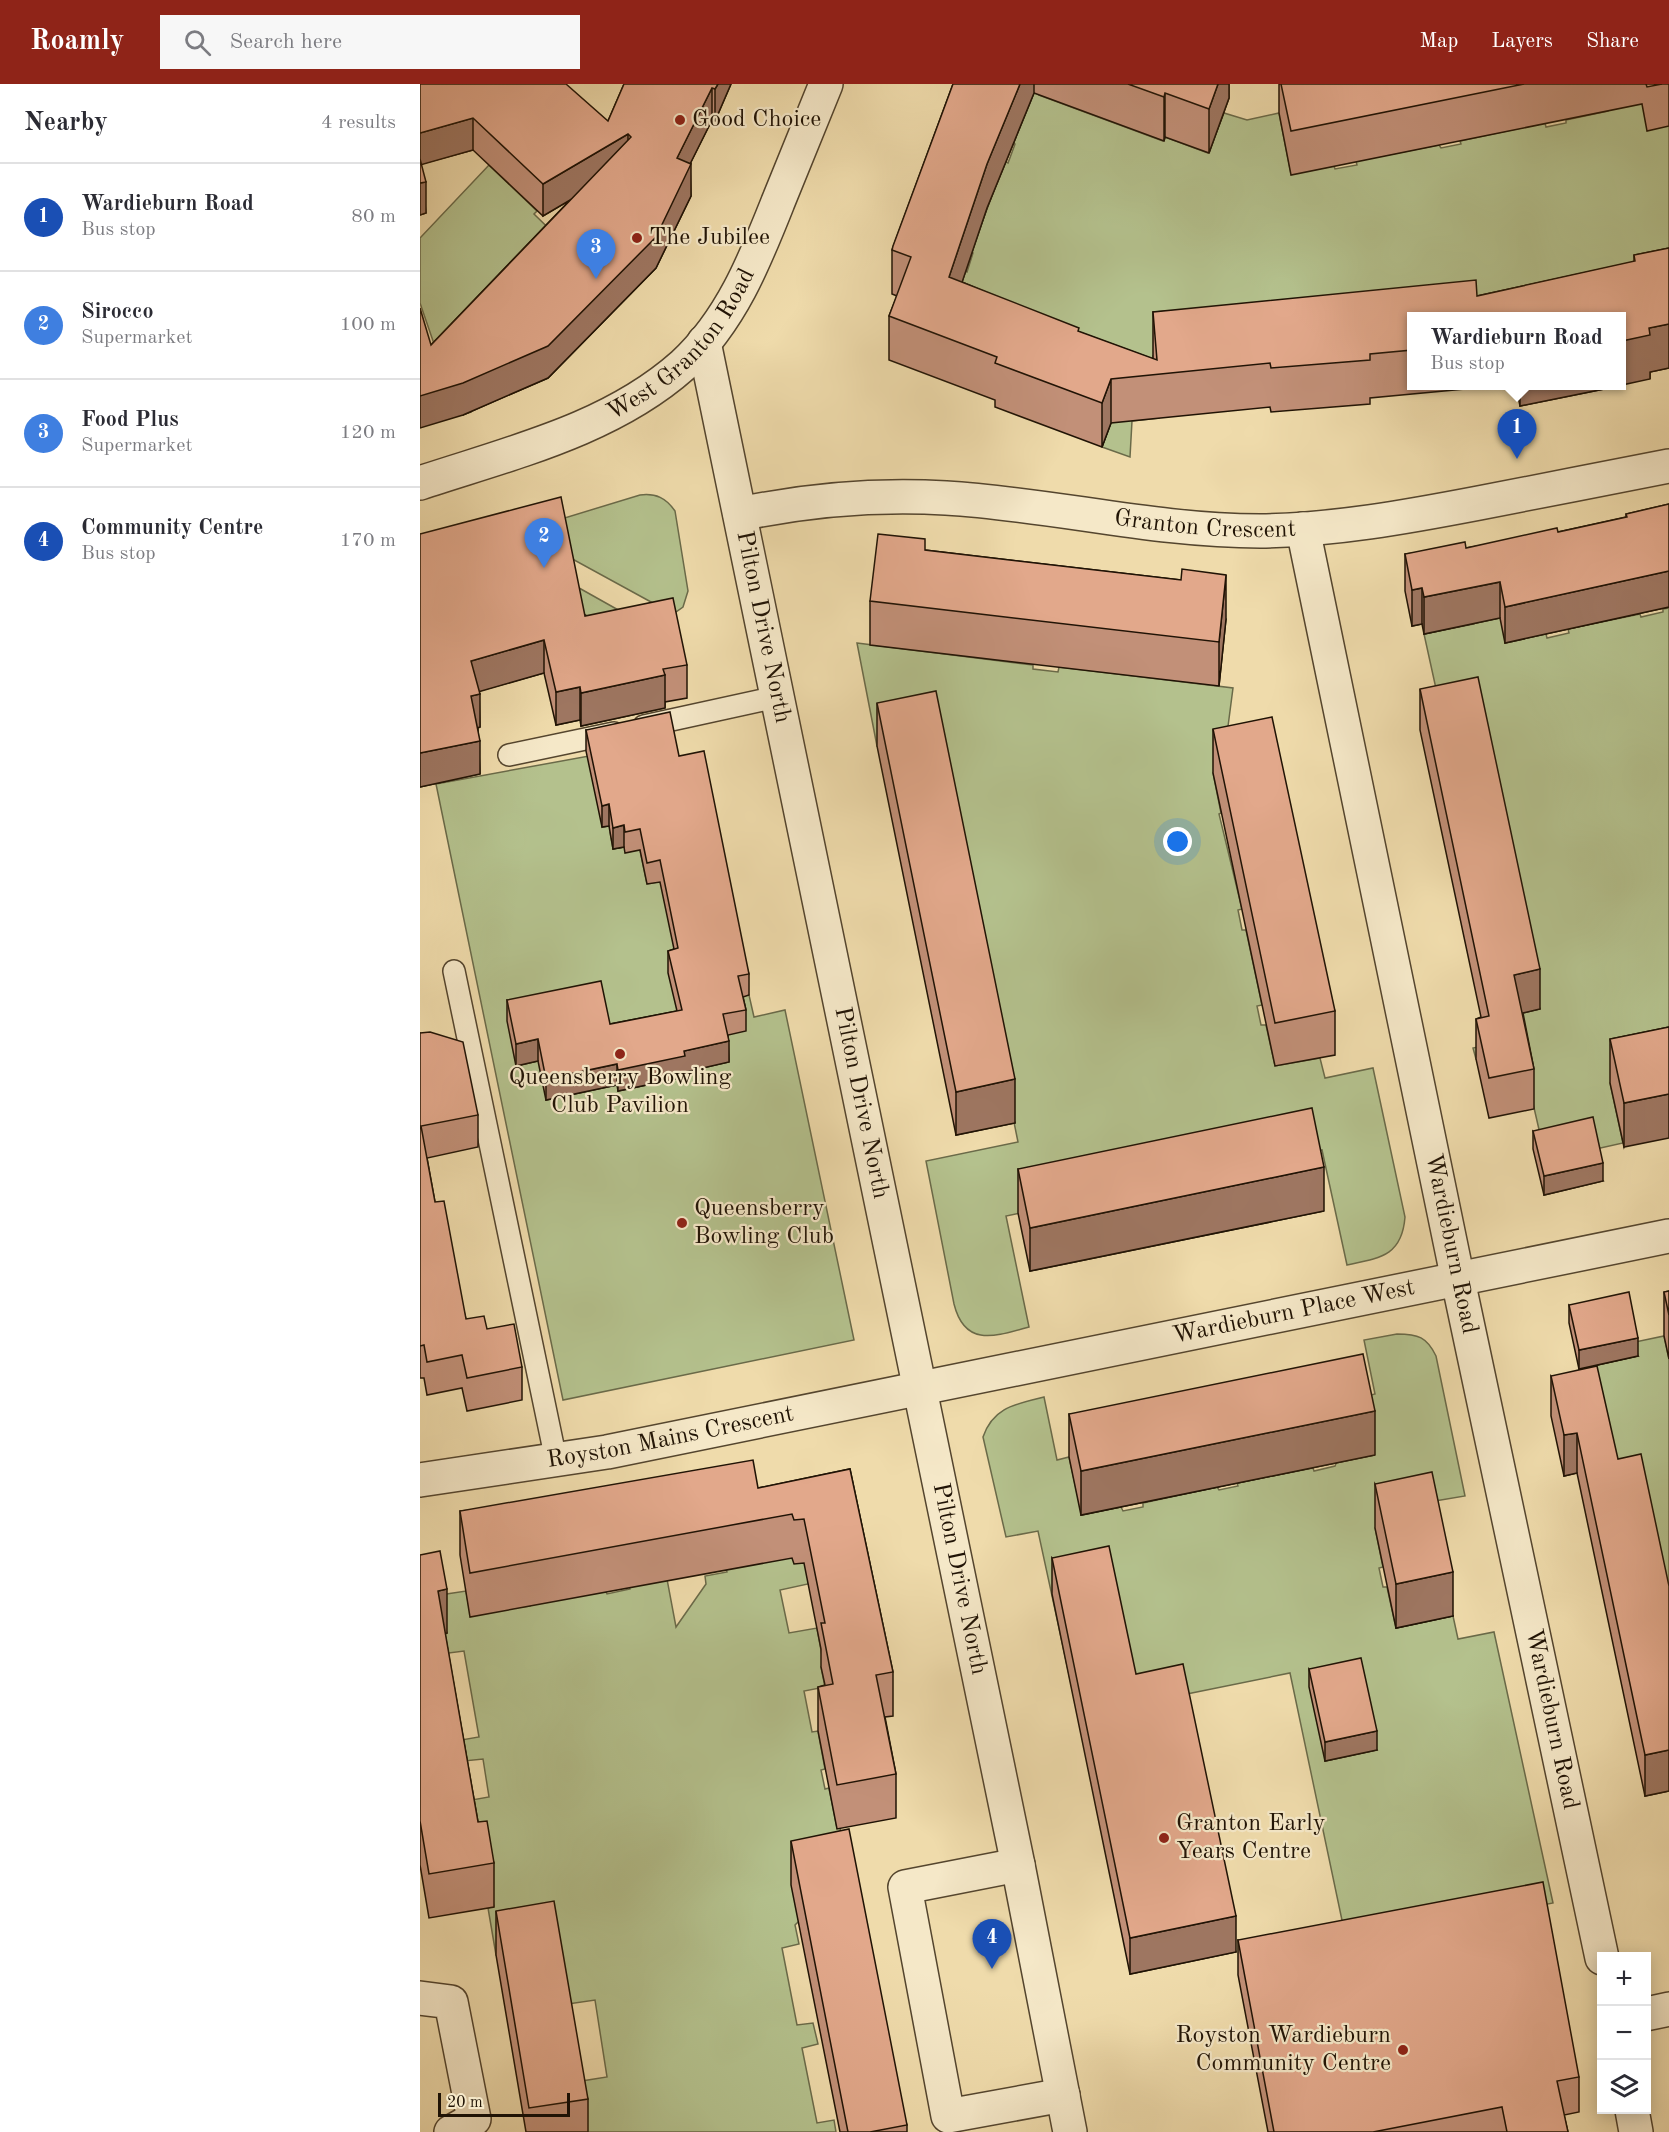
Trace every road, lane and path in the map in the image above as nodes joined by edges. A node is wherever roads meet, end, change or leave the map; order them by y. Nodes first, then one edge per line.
1 (826, 84) edge
2 (704, 342) junction
3 (1669, 466) edge
4 (420, 483) edge
5 (740, 514) junction
6 (1303, 529) junction
7 (777, 698) junction
8 (509, 755) dead end
9 (454, 971) dead end
10 (1669, 1236) edge
11 (1458, 1280) junction
12 (919, 1389) junction
13 (556, 1460) junction
14 (420, 1480) edge
15 (1018, 1864) junction
16 (1601, 1952) edge
17 (420, 1998) edge
18 (1669, 2009) edge
19 (1651, 2013) edge
20 (1063, 2095) junction
21 (1633, 2114) edge
22 (451, 2132) edge
23 (1070, 2132) edge
24 (1636, 2132) edge

1 - 2 street, West Granton Road
2 - 4 street, West Granton Road
2 - 5 street, Pilton Drive North
3 - 6 street, Granton Crescent
5 - 6 street, Granton Crescent
5 - 7 street, Pilton Drive North
6 - 11 street, Wardieburn Road
7 - 8 lane
7 - 12 street, Pilton Drive North
9 - 13 lane
10 - 11 street, Wardieburn Place West
11 - 12 street, Wardieburn Place West
11 - 16 street, Wardieburn Road
12 - 13 street, Royston Mains Crescent
12 - 15 street, Pilton Drive North
13 - 14 street, Royston Mains Crescent
15 - 20 street, Pilton Drive North
15 - 20 street
17 - 22 street
18 - 19 street
20 - 23 street, Pilton Drive North
21 - 24 street

